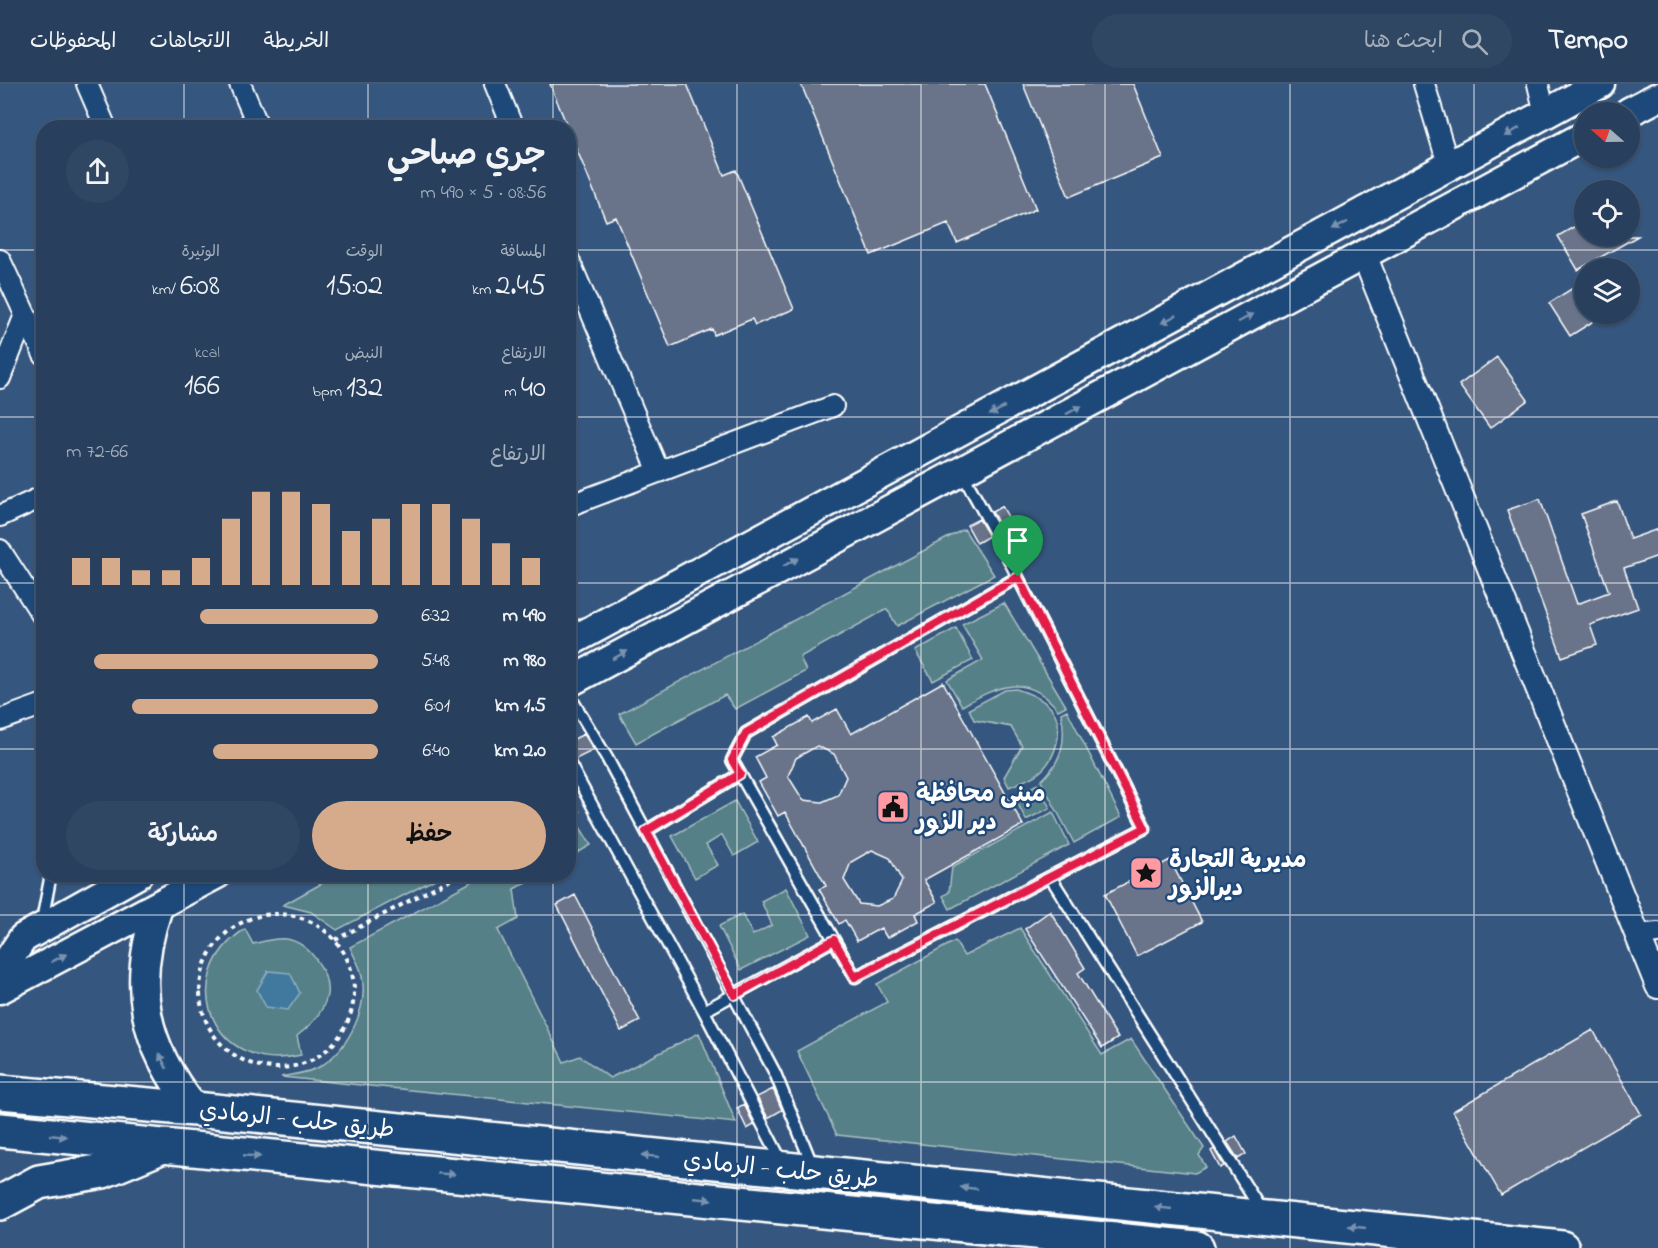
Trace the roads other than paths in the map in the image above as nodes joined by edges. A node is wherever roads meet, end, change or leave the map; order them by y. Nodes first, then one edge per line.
1 (87, 84) edge
2 (240, 84) edge
3 (495, 84) edge
4 (1424, 84) edge
5 (1538, 84) edge
6 (1658, 97) edge
7 (1587, 98) edge
8 (1640, 106) edge
9 (1545, 114) junction
10 (103, 120) edge
11 (256, 120) edge
12 (510, 120) edge
13 (1574, 141) edge
14 (1449, 167) junction
15 (1364, 255) junction
16 (0, 260) edge
17 (576, 277) edge
18 (25, 315) junction
19 (36, 338) edge
20 (0, 378) edge
21 (833, 406) dead end
22 (961, 471) junction
23 (659, 472) junction
24 (36, 499) edge
25 (576, 503) edge
26 (0, 516) edge
27 (0, 550) edge
28 (1018, 577) junction
29 (36, 606) edge
30 (576, 639) edge
31 (576, 679) edge
32 (36, 707) edge
33 (576, 707) edge
34 (0, 720) edge
35 (740, 774) junction
36 (576, 776) edge
37 (646, 831) junction
38 (1051, 878) junction
39 (49, 882) edge
40 (123, 882) edge
41 (203, 882) edge
42 (158, 907) junction
43 (41, 927) junction
44 (1648, 934) edge
45 (834, 940) junction
46 (1658, 986) edge
47 (3, 987) edge
48 (735, 995) junction
49 (704, 1011) junction
50 (0, 1092) edge
51 (195, 1109) junction
52 (0, 1130) edge
53 (160, 1147) junction
54 (800, 1171) junction
55 (0, 1203) edge
56 (1266, 1218) junction
57 (1088, 1242) edge
58 (1197, 1248) edge
59 (1562, 1248) edge

1 - 10 street
2 - 11 street
3 - 12 street
4 - 14 street
5 - 9 street
6 - 8 main road
7 - 9 main road
9 -> 14 main road
13 - 15 main road
14 -> 30 main road
22 -> 15 main road
15 - 44 street
16 - 18 street
17 - 23 street
18 - 19 street
18 - 20 street
21 - 23 street
22 - 28 lane
31 -> 22 main road
23 - 25 street
24 - 26 street
27 - 29 street
28 - 35 lane
28 - 38 lane
32 - 34 street
33 - 37 lane
35 - 37 lane
35 - 45 lane
36 - 49 lane
37 - 48 lane
38 - 45 lane
38 - 56 lane
39 - 43 lane
40 - 43 main road
41 - 42 main road
47 -> 42 main road
51 -> 42 main road
43 - 47 main road
44 - 46 street
45 - 48 lane
48 - 49 lane
48 - 54 lane
49 - 54 lane
50 - 51 highway, طريق حلب - الرمادي
54 -> 51 highway, طريق حلب - الرمادي
52 -> 53 highway, طريق حلب - الرمادي
53 - 55 highway
53 -> 57 highway, طريق حلب - الرمادي
56 -> 54 highway, طريق حلب - الرمادي
59 -> 56 highway, طريق حلب - الرمادي
57 - 58 highway, طريق حلب - الرمادي

